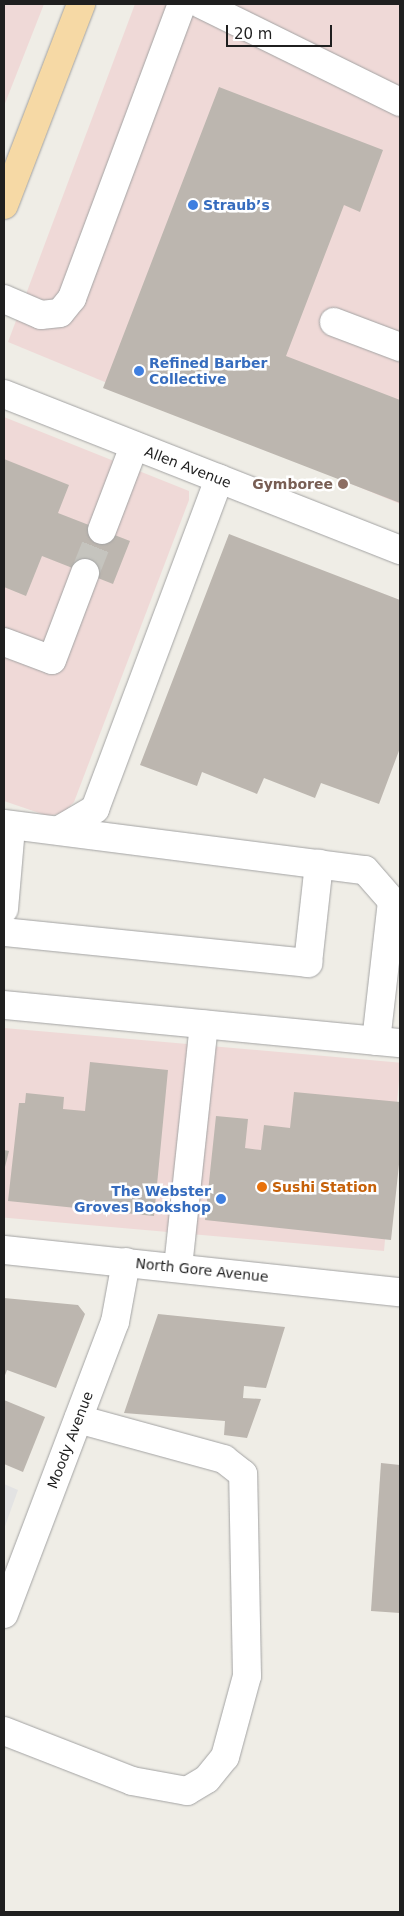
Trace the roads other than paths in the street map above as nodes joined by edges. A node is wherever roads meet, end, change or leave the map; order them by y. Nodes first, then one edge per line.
1 (81, 4) edge
2 (182, 4) edge
3 (201, 4) edge
4 (400, 102) edge
5 (4, 205) edge
6 (4, 299) edge
7 (334, 322) dead end
8 (400, 347) edge
9 (4, 394) edge
10 (134, 446) junction
11 (219, 479) junction
12 (102, 530) tunnel mouth
13 (400, 550) edge
14 (85, 573) tunnel mouth
15 (4, 642) edge
16 (8, 825) edge
17 (59, 830) junction
18 (320, 864) junction
19 (4, 909) edge
20 (4, 932) edge
21 (4, 1005) edge
22 (204, 1024) junction
23 (388, 1042) edge
24 (4, 1250) edge
25 (126, 1262) junction
26 (178, 1268) junction
27 (400, 1292) edge
28 (78, 1419) junction
29 (4, 1614) edge
30 (4, 1731) edge

1 - 5 main road
2 - 6 street
3 - 4 street
7 - 8 street
9 - 10 street, Allen Avenue
10 - 11 street, Allen Avenue
10 - 12 street
11 - 13 street, Allen Avenue
11 - 17 street
14 - 15 street
16 - 17 street
16 - 19 street
17 - 18 street
18 - 20 street
18 - 23 street
21 - 22 street
22 - 23 street
22 - 26 street
24 - 25 street, North Gore Avenue
25 - 26 street, North Gore Avenue
25 - 28 street, Moody Avenue
26 - 27 street, North Gore Avenue
28 - 29 street, Moody Avenue
28 - 30 street

